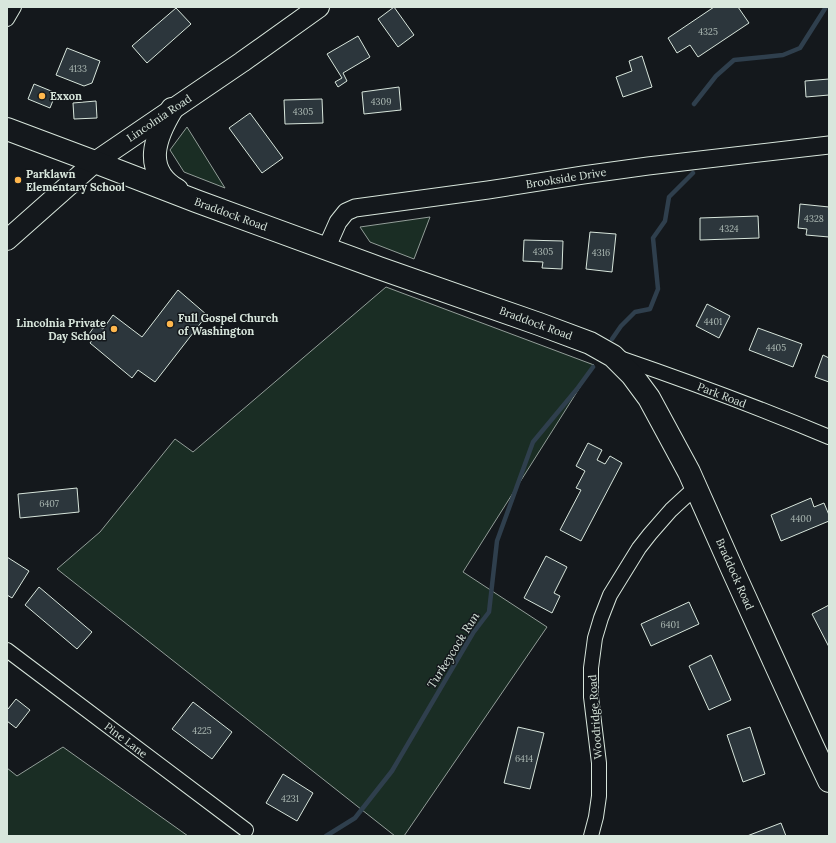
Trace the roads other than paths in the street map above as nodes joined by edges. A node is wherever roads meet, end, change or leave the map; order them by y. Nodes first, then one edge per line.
1 (14, 7) edge
2 (319, 7) edge
3 (7, 19) edge
4 (172, 109) junction
5 (7, 129) edge
6 (829, 145) edge
7 (95, 162) junction
8 (196, 201) junction
9 (7, 240) edge
10 (326, 249) junction
11 (614, 356) junction
12 (829, 437) edge
13 (696, 487) junction
14 (7, 650) edge
15 (829, 781) edge
16 (246, 830) dead end
17 (591, 836) edge

1 - 3 street
2 - 4 main road, Lincolnia Road
4 - 7 main road, Lincolnia Road
4 - 8 main road
5 - 7 main road, Braddock Road
6 - 10 street, Brookside Drive
7 - 8 main road, Braddock Road
7 - 9 main road, Lincolnia Road
8 - 10 main road, Braddock Road
10 - 11 main road, Braddock Road
11 - 12 street, Park Road
11 - 13 main road, Braddock Road
13 - 15 main road, Braddock Road
13 - 17 street, Woodridge Road
14 - 16 street, Pine Lane

